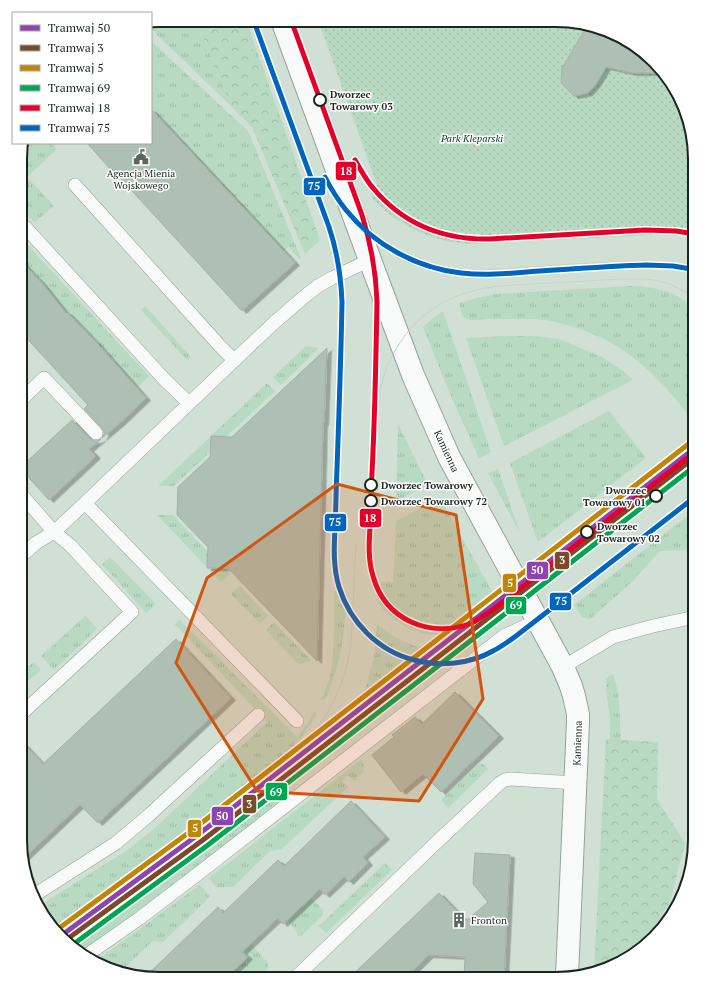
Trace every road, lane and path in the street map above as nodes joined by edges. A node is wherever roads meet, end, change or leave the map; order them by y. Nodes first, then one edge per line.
1 (285, 27) edge
2 (75, 185) dead end
3 (27, 229) edge
4 (370, 260) junction
5 (234, 360) junction
6 (27, 394) edge
7 (188, 403) junction
8 (96, 433) dead end
9 (27, 501) edge
10 (85, 503) junction
11 (54, 532) junction
12 (27, 551) edge
13 (688, 618) edge
14 (538, 620) junction
15 (562, 667) junction
16 (27, 709) edge
17 (258, 715) dead end
18 (297, 721) dead end
19 (576, 783) junction
20 (39, 892) edge
21 (91, 952) edge
22 (567, 971) edge
23 (301, 972) edge

1 - 4 street, Kamienna
2 - 5 lane
3 - 7 lane
4 - 5 lane
4 - 14 street, Kamienna
5 - 7 lane
6 - 8 lane
7 - 10 lane
9 - 11 lane
10 - 11 lane
10 - 18 lane
11 - 12 lane
11 - 16 lane
13 - 15 lane
14 - 15 street, Kamienna
14 - 21 lane
15 - 19 street, Kamienna
17 - 20 lane
19 - 22 street, Kamienna
19 - 23 lane

